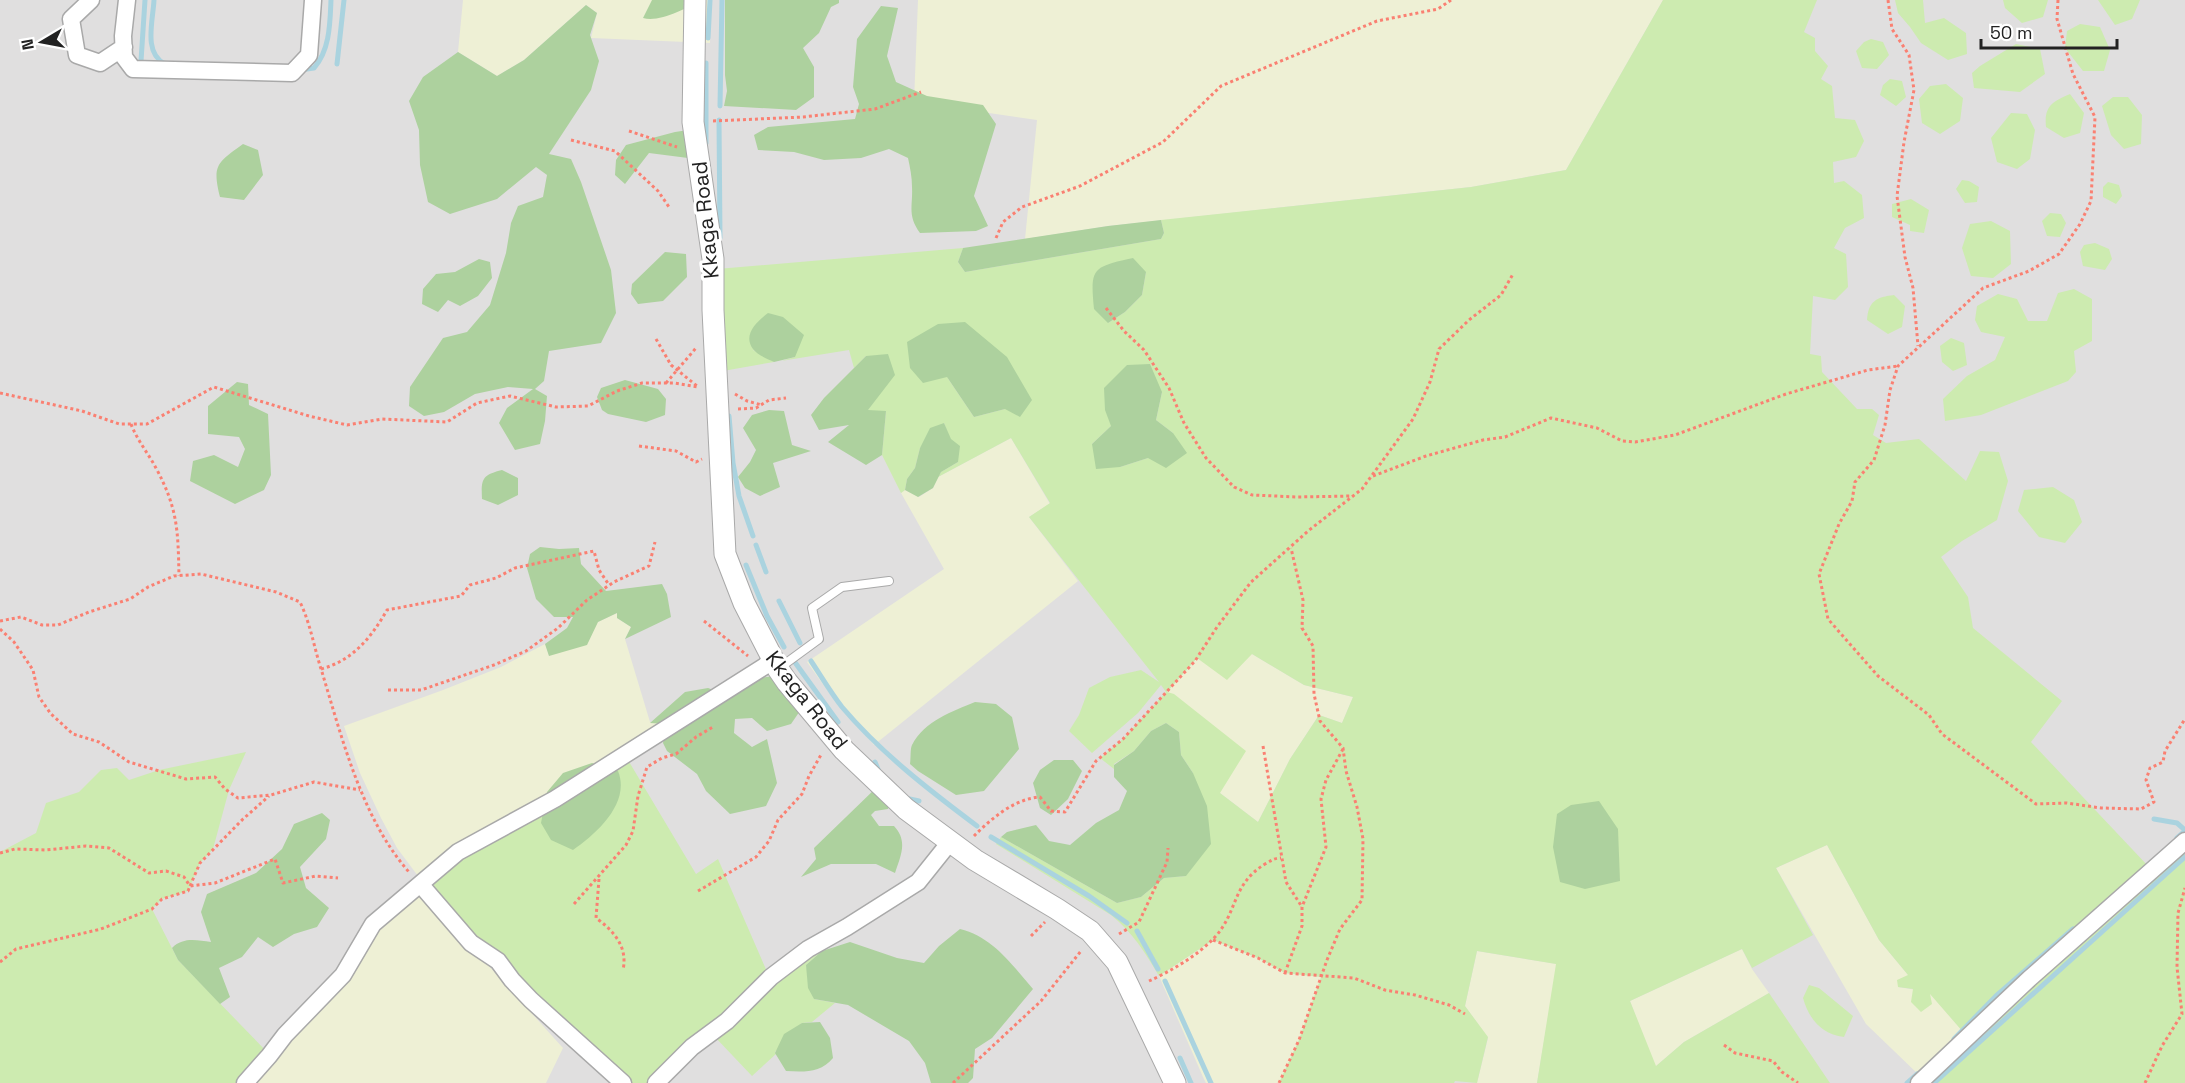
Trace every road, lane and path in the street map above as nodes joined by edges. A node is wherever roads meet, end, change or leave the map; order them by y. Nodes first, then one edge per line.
1 (91, 0) edge
2 (127, 0) edge
3 (313, 0) edge
4 (695, 0) edge
5 (1451, 0) edge
6 (1888, 0) edge
7 (2058, 0) edge
8 (124, 47) junction
9 (921, 92) dead end
10 (693, 122) junction
11 (629, 130) dead end
12 (571, 140) dead end
13 (682, 151) dead end
14 (669, 207) dead end
15 (996, 238) dead end
16 (1512, 274) dead end
17 (1106, 308) dead end
18 (656, 339) dead end
19 (699, 344) dead end
20 (1918, 346) junction
21 (1898, 366) junction
22 (677, 370) junction
23 (666, 383) junction
24 (712, 392) junction
25 (0, 393) edge
26 (786, 398) dead end
27 (762, 405) junction
28 (130, 424) junction
29 (639, 446) dead end
30 (720, 453) junction
31 (1371, 476) junction
32 (1354, 496) junction
33 (655, 542) dead end
34 (1291, 548) junction
35 (179, 576) junction
36 (889, 581) dead end
37 (609, 585) junction
38 (0, 621) edge
39 (704, 621) dead end
40 (0, 629) edge
41 (772, 664) junction
42 (321, 669) junction
43 (388, 690) dead end
44 (2185, 719) edge
45 (712, 726) dead end
46 (831, 735) junction
47 (1263, 746) dead end
48 (1343, 748) junction
49 (360, 790) junction
50 (271, 795) junction
51 (2185, 841) edge
52 (955, 846) junction
53 (1168, 848) dead end
54 (0, 853) edge
55 (1281, 858) junction
56 (338, 878) dead end
57 (599, 878) junction
58 (421, 885) junction
59 (190, 886) junction
60 (2185, 888) edge
61 (699, 891) dead end
62 (574, 904) dead end
63 (1302, 907) junction
64 (1098, 940) junction
65 (1213, 940) junction
66 (0, 962) edge
67 (623, 970) dead end
68 (1285, 973) junction
69 (1322, 976) junction
70 (1131, 989) junction
71 (1465, 1014) dead end
72 (1724, 1045) dead end
73 (245, 1083) edge
74 (623, 1083) edge
75 (656, 1083) edge
76 (953, 1083) edge
77 (1175, 1083) edge
78 (1279, 1083) edge
79 (1798, 1083) edge
80 (1919, 1083) edge
81 (2145, 1083) edge

1 - 8 street
2 - 8 street
3 - 8 street
4 - 10 street, Kkaga Road
5 - 15 path
6 - 20 path
7 - 20 path
9 - 10 path
10 - 24 street, Kkaga Road
11 - 13 path
12 - 14 path
16 - 31 path
17 - 32 path
18 - 22 path
19 - 22 path
20 - 21 path
21 - 31 path
21 - 44 path
22 - 23 path
22 - 24 path
23 - 24 path
23 - 28 path
24 - 27 path
24 - 27 path
24 - 30 street, Kkaga Road
25 - 28 path
26 - 27 path
28 - 35 path
29 - 30 path
30 - 41 street, Kkaga Road
31 - 32 path
32 - 34 path
33 - 37 path
34 - 48 path
34 - 52 path
35 - 38 path
35 - 42 path
36 - 41 lane
37 - 42 path
37 - 43 path
39 - 41 path
40 - 50 path
41 - 46 street, Kkaga Road
41 - 58 street
42 - 49 path
45 - 57 path
46 - 52 street, Kkaga Road
46 - 61 path
47 - 55 path
48 - 63 path
48 - 69 path
49 - 50 path
49 - 58 path
50 - 59 path
51 - 80 street
52 - 64 street, Kkaga Road
52 - 75 street
53 - 64 path
54 - 59 path
55 - 63 path
55 - 65 path
56 - 59 path
57 - 62 path
57 - 67 path
58 - 73 street
58 - 74 street
59 - 66 path
60 - 81 path
63 - 68 path
64 - 70 street, Kkaga Road
64 - 76 path
65 - 68 path
65 - 70 path
68 - 69 path
69 - 71 path
69 - 78 path
70 - 77 street, Kkaga Road
72 - 79 path

